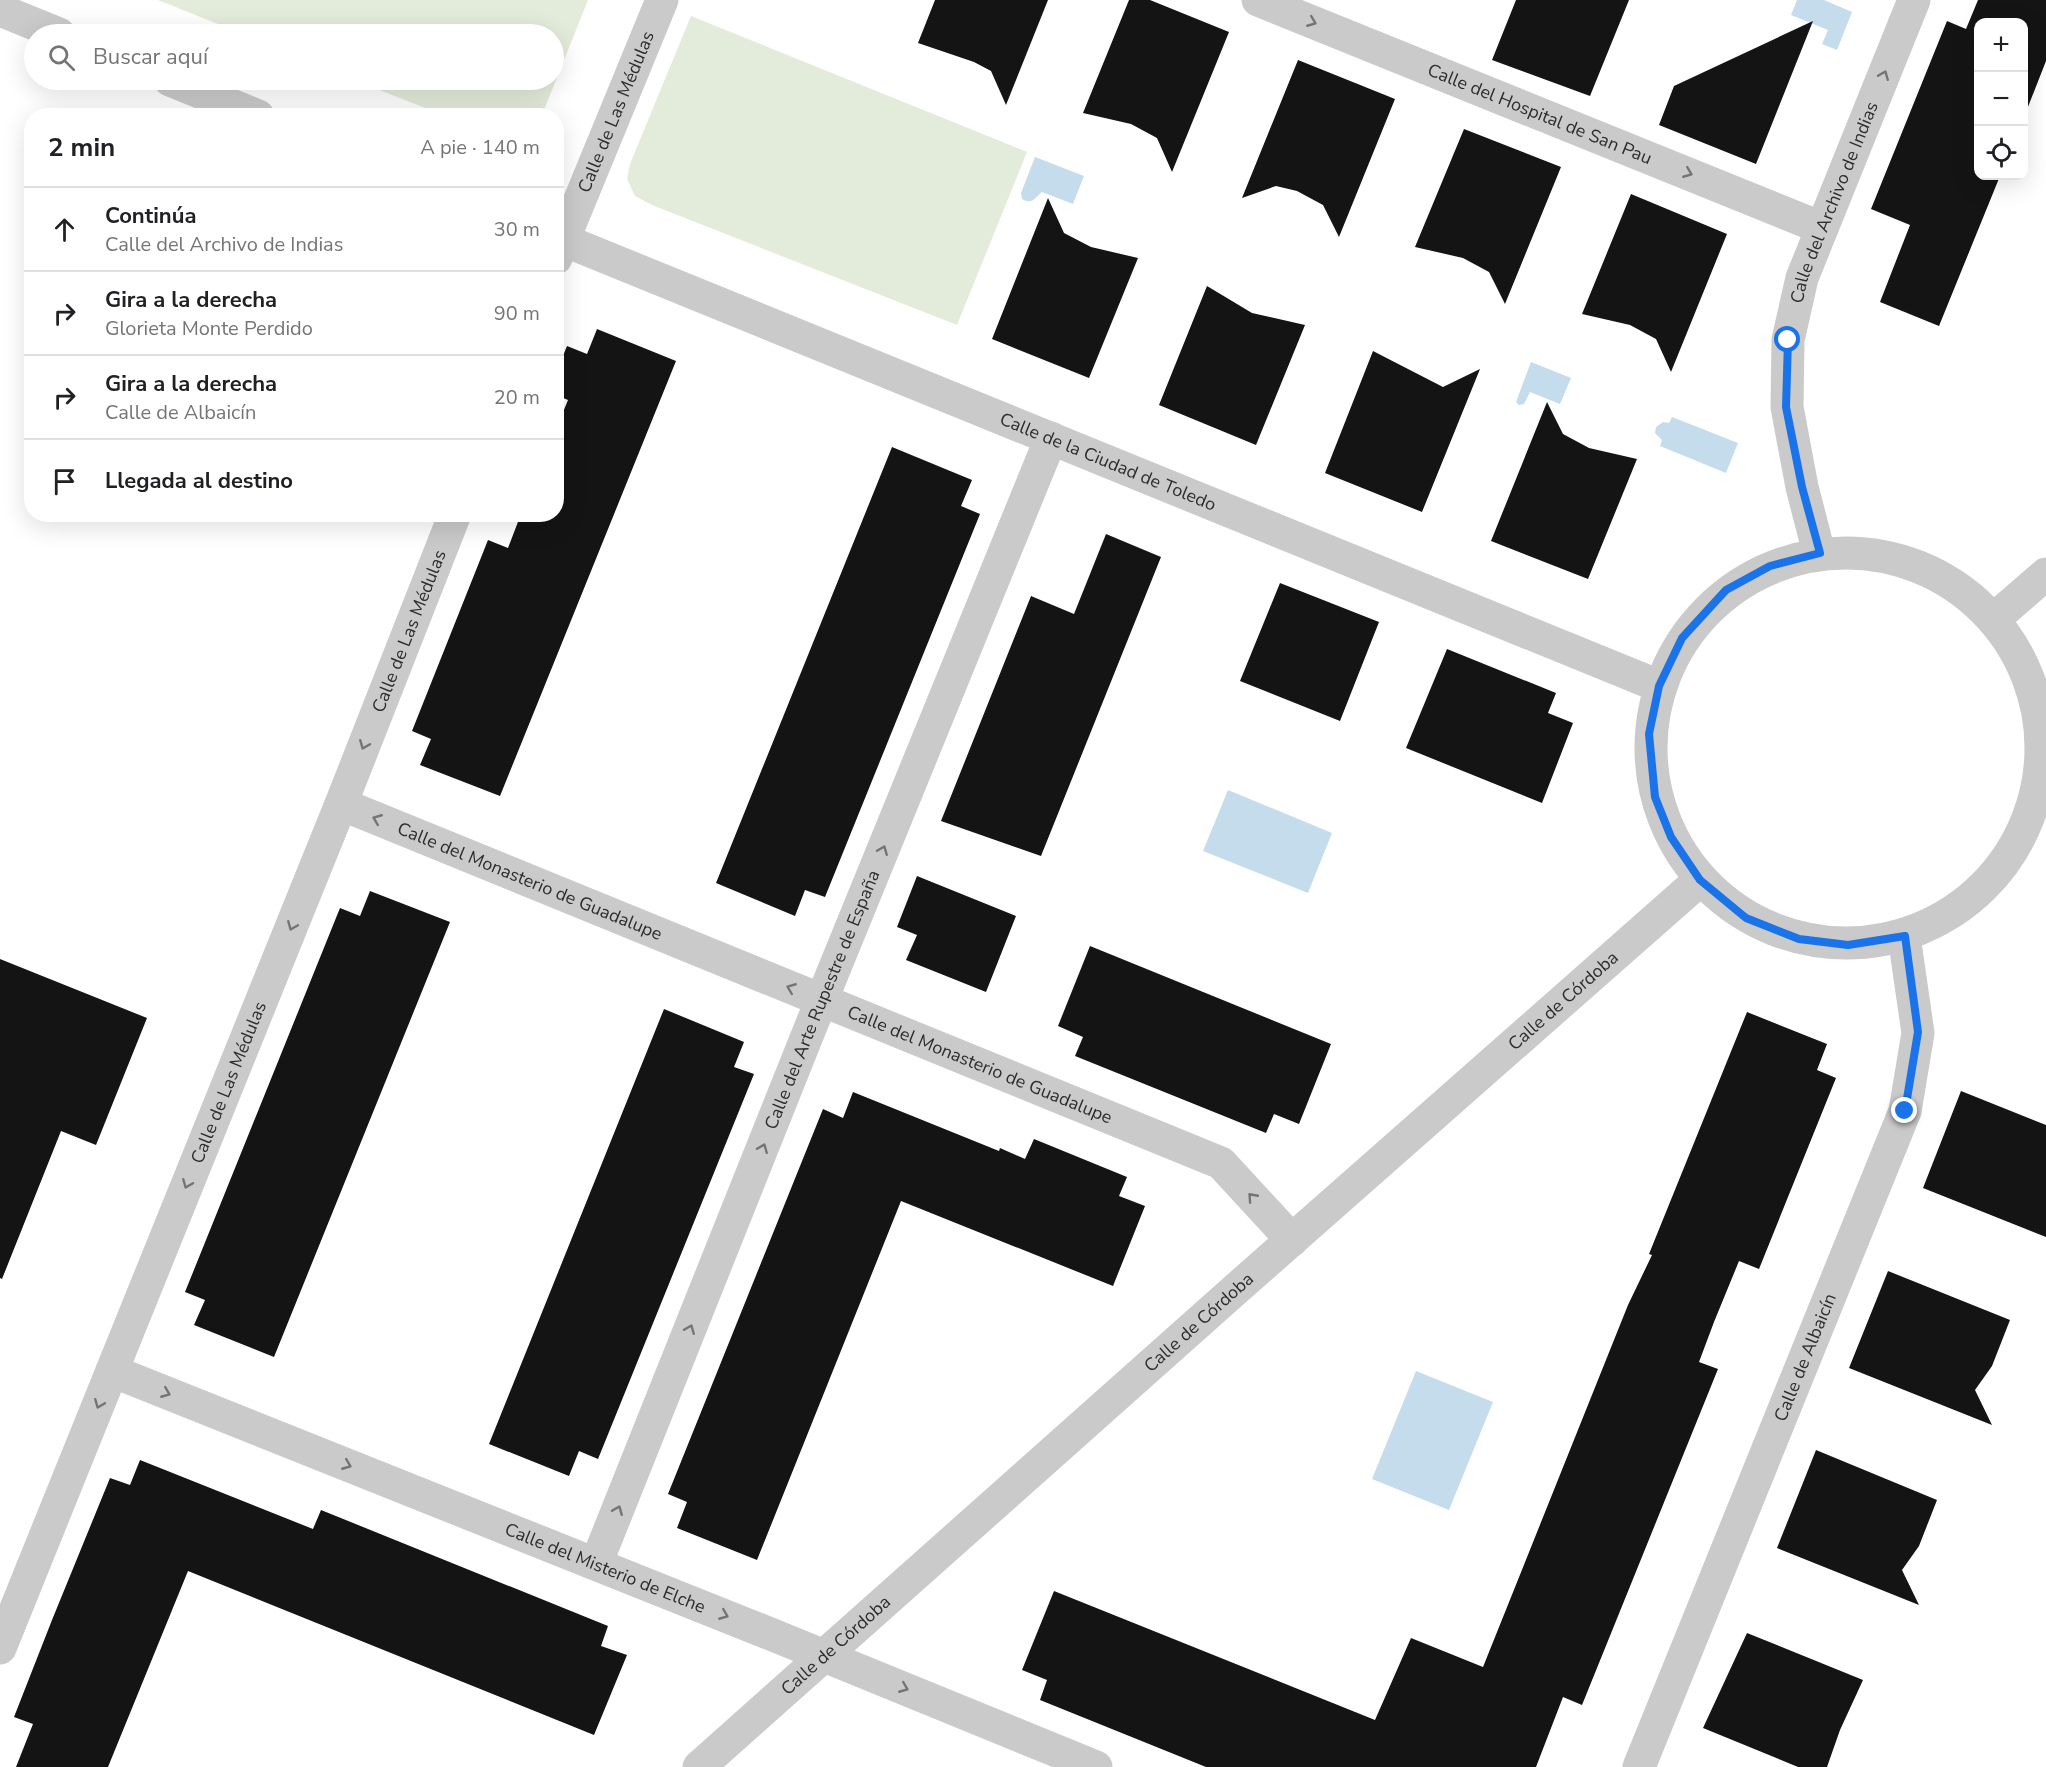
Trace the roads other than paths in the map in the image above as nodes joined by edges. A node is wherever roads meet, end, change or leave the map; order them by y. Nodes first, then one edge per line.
1 (662, 0) edge
2 (1258, 0) edge
3 (1914, 0) edge
4 (0, 10) edge
5 (34, 24) edge
6 (194, 90) edge
7 (238, 108) edge
8 (1822, 228) junction
9 (564, 233) edge
10 (564, 247) edge
11 (1051, 438) junction
12 (452, 522) edge
13 (1820, 553) junction
14 (2046, 573) edge
15 (1994, 619) junction
16 (1659, 686) junction
17 (341, 804) junction
18 (2036, 834) edge
19 (1700, 880) junction
20 (1905, 936) junction
21 (822, 1000) junction
22 (1292, 1240) junction
23 (112, 1371) junction
24 (596, 1564) junction
25 (0, 1648) edge
26 (824, 1655) junction
27 (1045, 1757) edge
28 (699, 1767) edge
29 (1096, 1767) edge
30 (1639, 1767) edge

1 - 9 street, Calle de Las Médulas
2 -> 8 street, Calle del Hospital de San Pau
8 -> 3 street, Calle del Archivo de Indias
4 - 5 street
6 - 7 street
8 - 13 street, Calle del Archivo de Indias
10 - 11 street, Calle de la Ciudad de Toledo
11 - 16 street, Calle de la Ciudad de Toledo
21 -> 11 street, Calle del Arte Rupestre de España
12 -> 17 street, Calle de Las Médulas
13 - 15 street
13 - 16 street
14 - 15 street
15 - 18 street
16 - 19 street
21 -> 17 street, Calle del Monasterio de Guadalupe
17 -> 23 street, Calle de Las Médulas
18 - 20 street
19 - 20 street
19 - 22 street, Calle de Córdoba
20 - 30 street, Calle de Albaicín
22 -> 21 street, Calle del Monasterio de Guadalupe
24 -> 21 street, Calle del Arte Rupestre de España
22 - 26 street, Calle de Córdoba
23 -> 24 street, Calle del Misterio de Elche
23 -> 25 street, Calle de Las Médulas
24 -> 26 street, Calle del Misterio de Elche
26 -> 27 street, Calle del Misterio de Elche
26 - 28 street, Calle de Córdoba
27 - 29 street, Calle del Misterio de Elche

